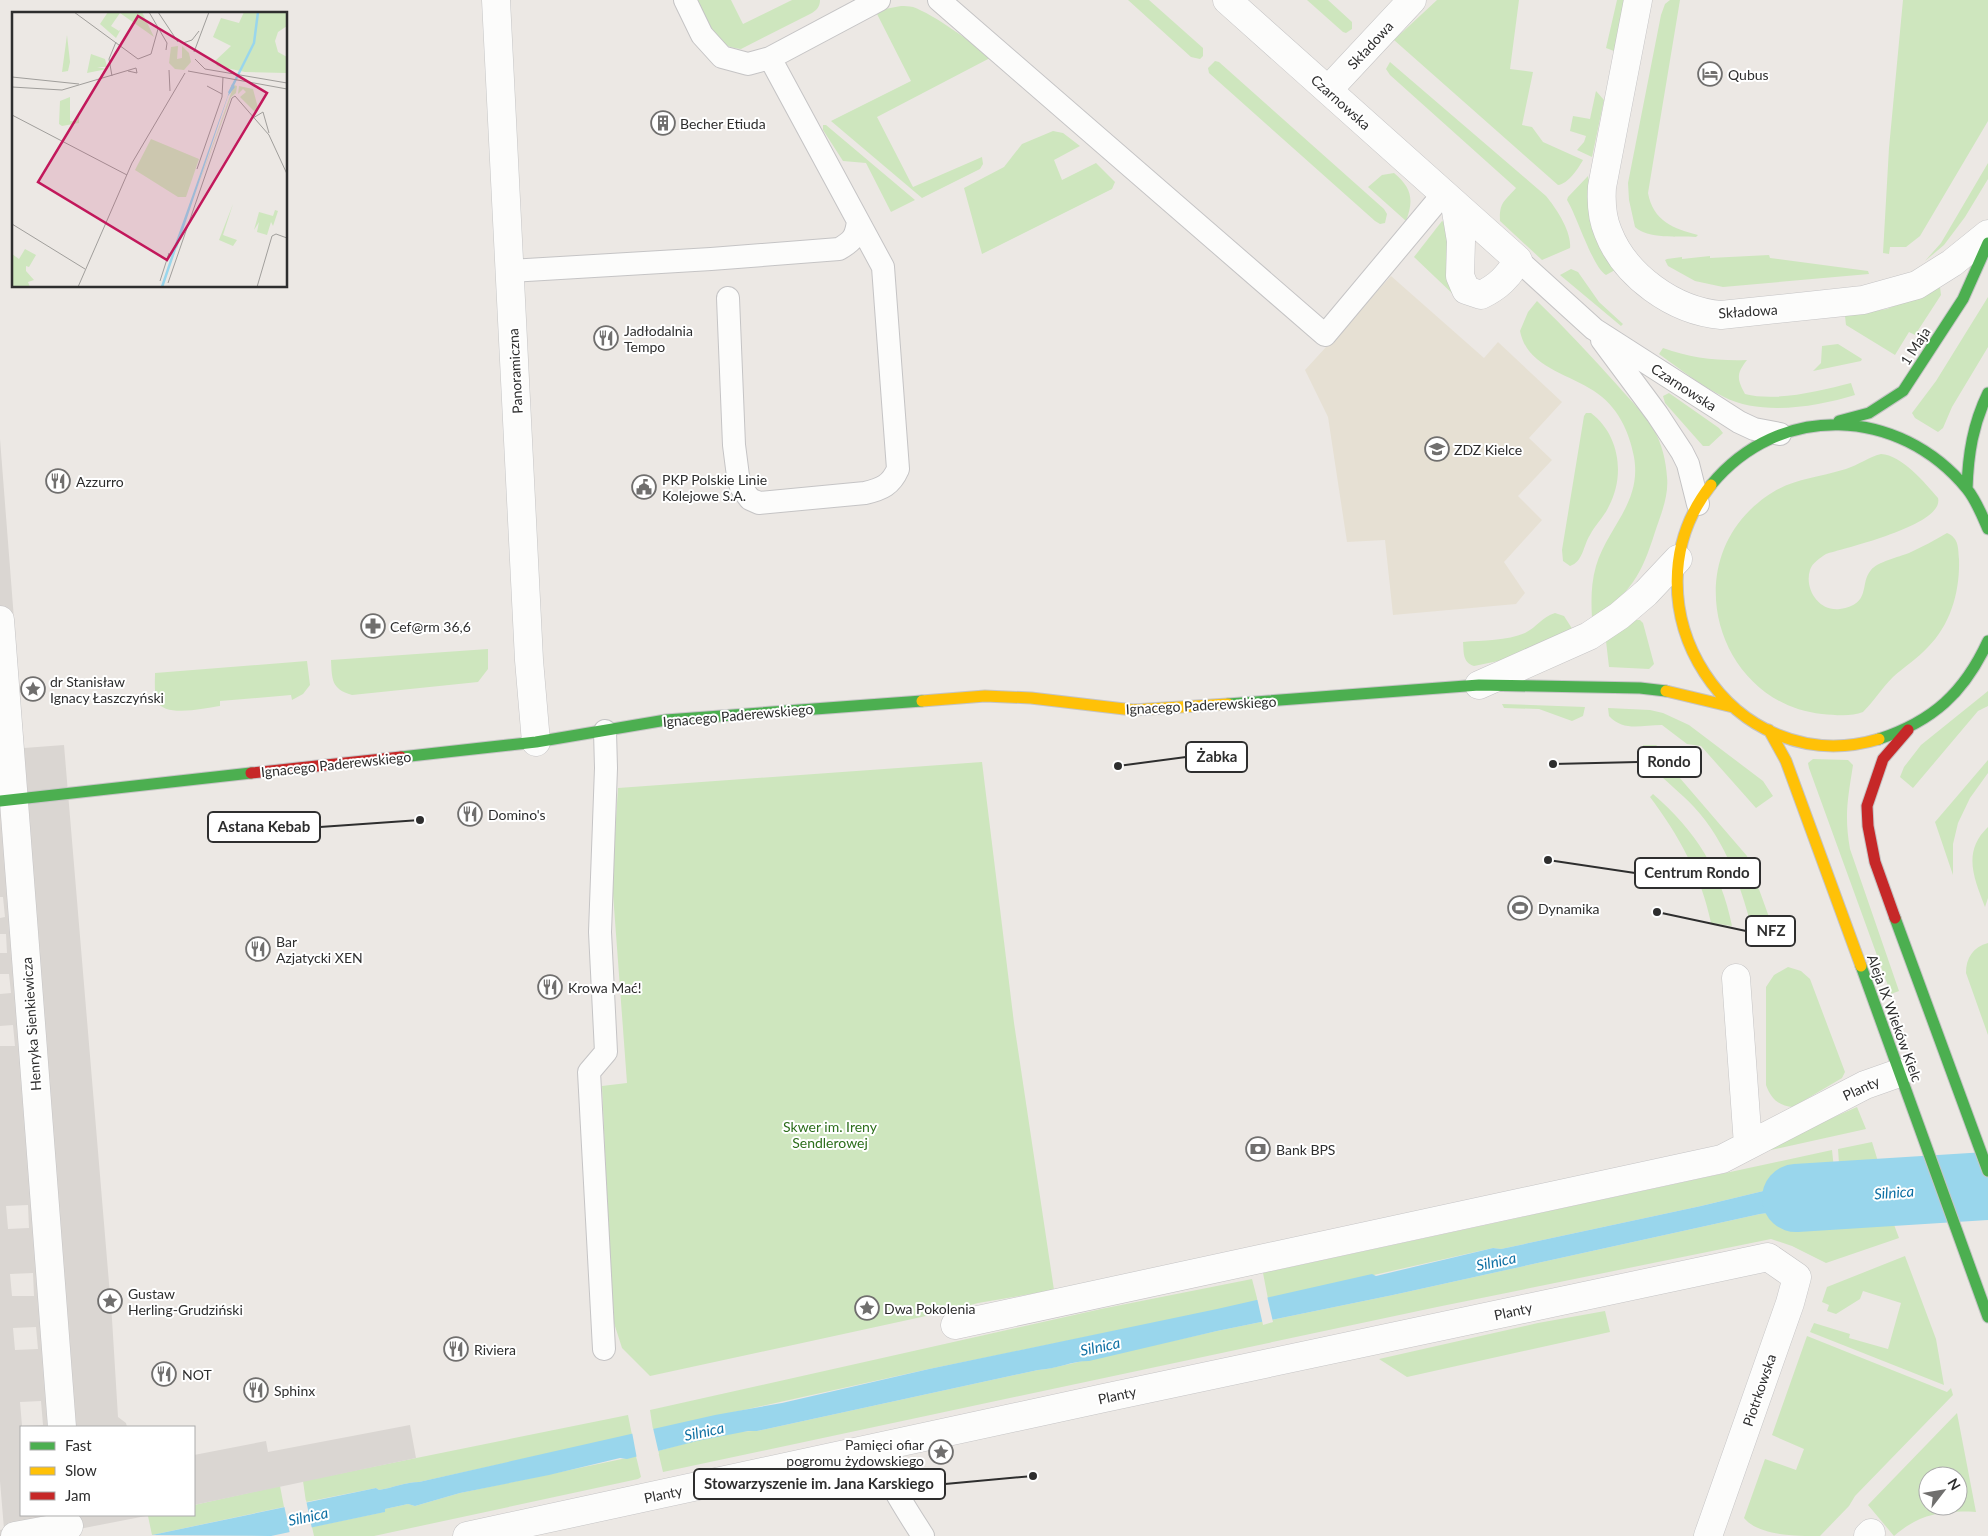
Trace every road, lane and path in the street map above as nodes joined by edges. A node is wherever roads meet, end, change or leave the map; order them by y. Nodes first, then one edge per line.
1 (496, 0) edge
2 (685, 0) edge
3 (879, 0) edge
4 (939, 0) edge
5 (1227, 0) edge
6 (1412, 0) edge
7 (1638, 0) edge
8 (770, 58) junction
9 (1328, 90) junction
10 (1449, 200) junction
11 (858, 221) junction
12 (1988, 234) edge
13 (1988, 244) edge
14 (1518, 260) junction
15 (510, 271) junction
16 (728, 298) dead end
17 (1594, 329) junction
18 (1988, 392) edge
19 (1828, 424) junction
20 (1780, 434) junction
21 (1967, 489) junction
22 (1698, 504) junction
23 (1988, 528) edge
24 (1678, 559) junction
25 (0, 620) edge
26 (1988, 641) edge
27 (1982, 674) dead end
28 (1968, 678) junction
29 (1479, 685) junction
30 (1733, 707) junction
31 (1910, 727) junction
32 (1769, 730) junction
33 (605, 731) junction
34 (536, 742) junction
35 (7, 800) edge
36 (1736, 978) dead end
37 (1899, 1072) junction
38 (1748, 1145) junction
39 (1988, 1171) edge
40 (1768, 1257) joint
41 (1988, 1318) edge
42 (955, 1325) dead end
43 (604, 1350) dead end
44 (62, 1426) edge
45 (878, 1447) junction
46 (69, 1527) edge
47 (15, 1536) edge
48 (468, 1536) edge
49 (924, 1536) edge
50 (1708, 1536) edge

1 - 15 street, Panoramiczna
2 - 8 lane
3 - 8 lane
4 - 10 lane
5 - 9 street, Czarnowska
6 - 9 street, Składowa
7 - 12 street, Składowa
8 - 11 lane
9 - 10 street, Czarnowska
10 - 14 street, Czarnowska
10 - 14 street
11 - 15 lane
11 - 16 lane
13 - 19 main road, 1 Maja
14 - 17 lane, Czarnowska
15 - 34 street, Panoramiczna
17 - 20 lane, Czarnowska
17 - 22 lane, Czarnowska
18 - 21 main road
19 - 20 main road
19 - 21 main road
20 - 22 main road
21 - 23 main road
22 - 24 main road
24 - 29 street, Ignacego Paderewskiego
24 - 30 main road
25 - 35 street, Henryka Sienkiewicza
26 - 28 main road
27 - 28 main road
28 - 31 main road
29 - 30 main road, Ignacego Paderewskiego
29 - 33 main road, Ignacego Paderewskiego
30 - 32 main road
31 - 32 main road
31 - 39 main road
32 - 37 main road, Aleja IX Wieków Kielc
33 - 34 main road, Ignacego Paderewskiego
33 - 43 lane
34 - 35 main road, Ignacego Paderewskiego
35 - 44 street, Henryka Sienkiewicza
36 - 38 street
37 - 38 street, Planty
37 - 41 main road, Aleja IX Wieków Kielc
38 - 42 street, Planty
40 - 45 street, Planty
40 - 50 street, Piotrkowska
45 - 48 street, Planty
45 - 49 lane
46 - 47 street

